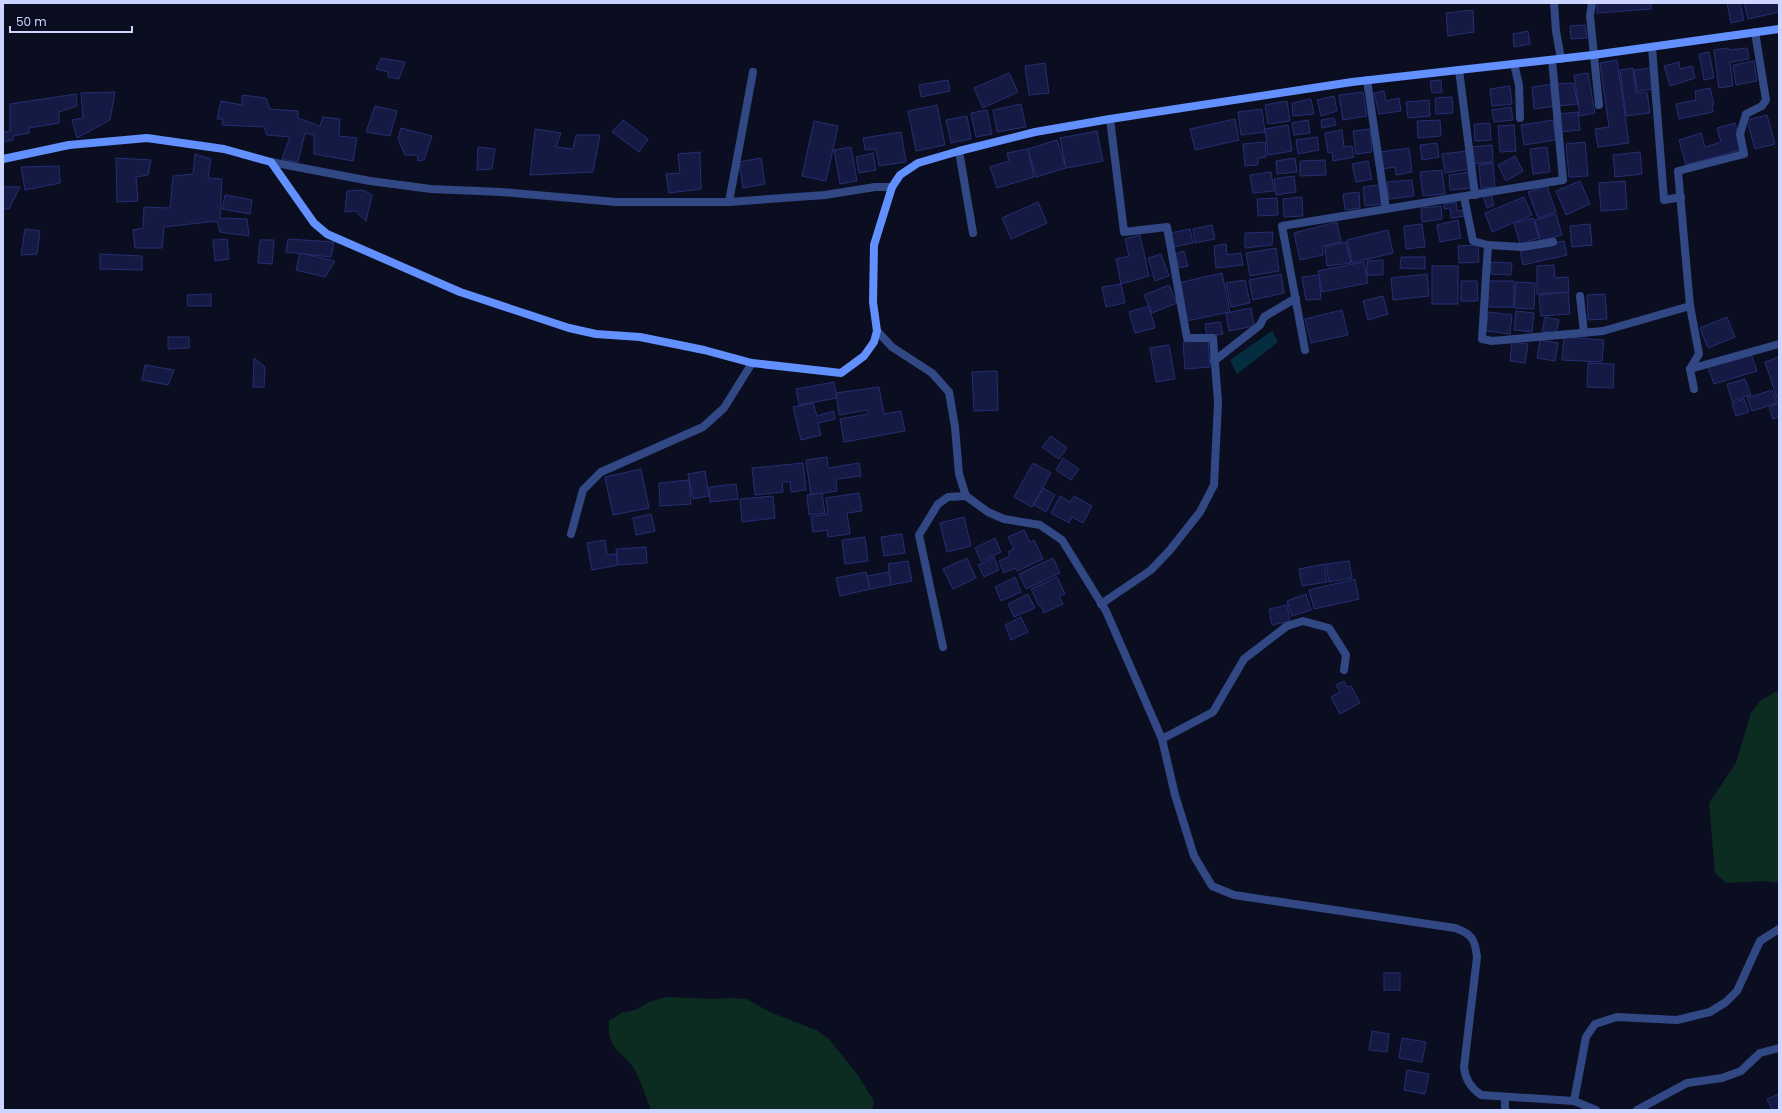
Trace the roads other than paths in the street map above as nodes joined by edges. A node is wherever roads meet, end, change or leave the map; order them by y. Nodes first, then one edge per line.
1 (1554, 3) edge
2 (1592, 3) edge
3 (1779, 29) edge
4 (1755, 32) junction
5 (1652, 47) junction
6 (1593, 55) junction
7 (1561, 59) junction
8 (1552, 60) junction
9 (1514, 64) junction
10 (1459, 70) junction
11 (753, 72) dead end
12 (1366, 80) junction
13 (1599, 105) dead end
14 (1520, 118) dead end
15 (1110, 119) junction
16 (959, 151) junction
17 (3, 159) edge
18 (270, 162) junction
19 (892, 187) junction
20 (1475, 195) junction
21 (1464, 197) junction
22 (1680, 198) junction
23 (729, 202) junction
24 (1386, 209) junction
25 (973, 233) dead end
26 (1553, 242) dead end
27 (1488, 245) junction
28 (1580, 296) dead end
29 (1296, 298) junction
30 (1690, 306) junction
31 (877, 331) junction
32 (1584, 333) junction
33 (1779, 344) edge
34 (1305, 350) dead end
35 (1214, 361) junction
36 (752, 363) junction
37 (1690, 369) junction
38 (1694, 389) dead end
39 (966, 496) junction
40 (571, 534) dead end
41 (1101, 604) junction
42 (943, 647) dead end
43 (1344, 670) dead end
44 (1162, 739) junction
45 (1779, 929) edge
46 (1779, 1048) edge
47 (1505, 1098) junction
48 (1574, 1101) junction
49 (1505, 1110) edge
50 (1596, 1110) edge
51 (1637, 1110) edge

1 - 7 street
2 - 6 street
3 - 4 street
4 - 5 street
4 - 22 street
5 - 6 street
5 - 22 street
6 - 7 street
6 - 13 street
7 - 8 street
8 - 9 street
8 - 20 street
9 - 10 street
9 - 14 street
10 - 12 street
10 - 20 street
11 - 23 street
12 - 15 street
12 - 24 street
15 - 16 street
15 - 35 street
16 - 19 street
16 - 25 street
17 - 18 street
18 - 23 street
18 - 36 street
19 - 23 street
19 - 31 street
20 - 21 street
21 - 24 street
21 - 27 street
22 - 30 street
24 - 29 street
26 - 27 street
27 - 32 street
28 - 32 street
29 - 34 street
29 - 35 street
30 - 32 street
30 - 37 street
31 - 36 street
31 - 39 street
33 - 37 street
35 - 41 street
36 - 40 street
37 - 38 street
39 - 41 street
39 - 42 street
41 - 44 street
43 - 44 street
44 - 47 street
45 - 48 street
46 - 51 street
47 - 48 street
47 - 49 street
48 - 50 street

